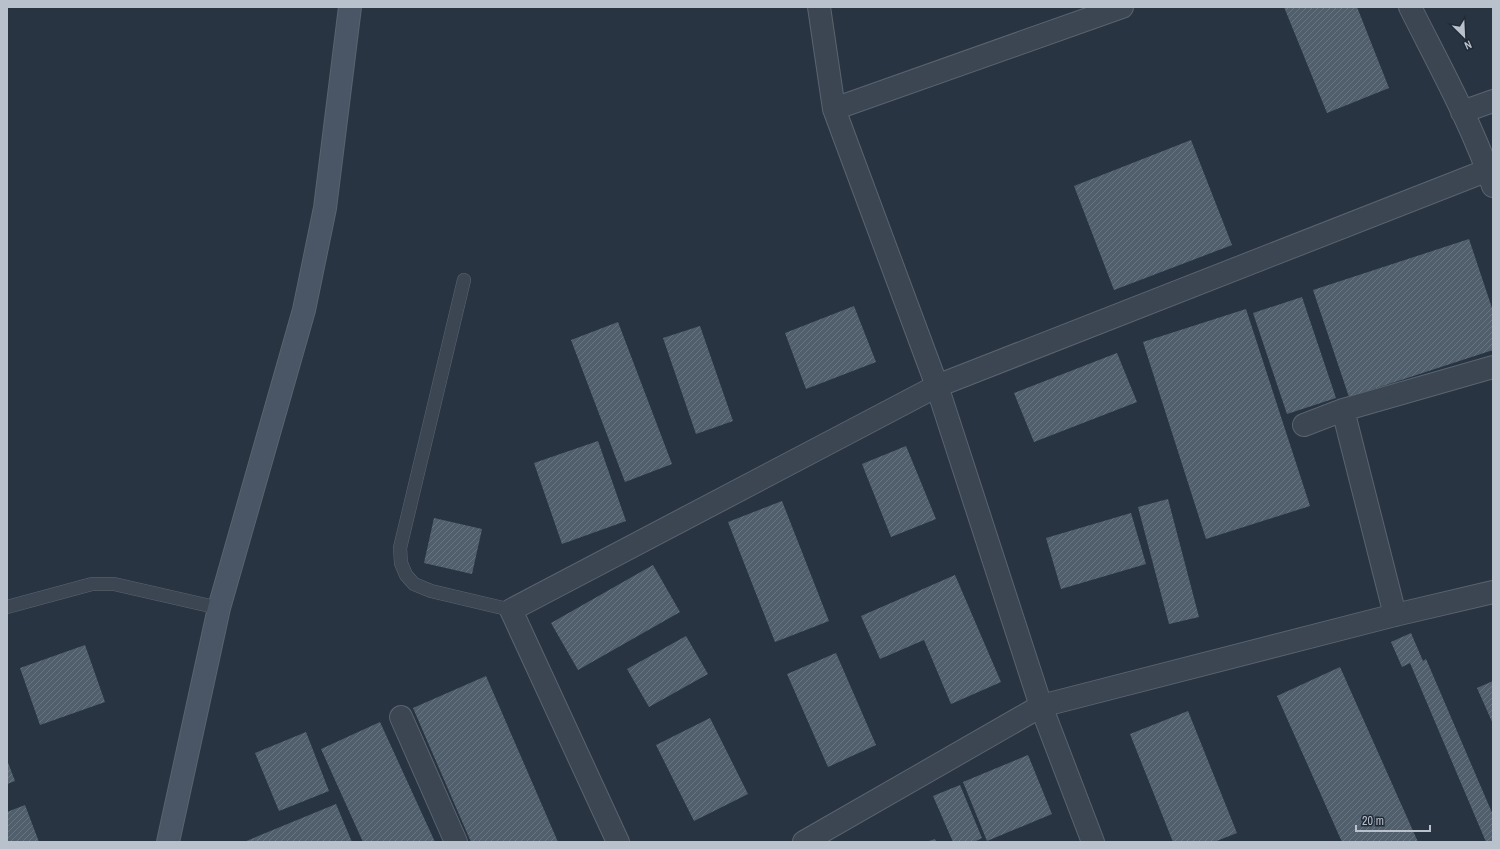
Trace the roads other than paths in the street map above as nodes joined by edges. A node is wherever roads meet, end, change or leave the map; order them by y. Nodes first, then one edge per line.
1 (350, 7) edge
2 (819, 7) edge
3 (1122, 7) edge
4 (1410, 7) edge
5 (1493, 101) edge
6 (834, 109) junction
7 (1462, 112) junction
8 (1490, 178) edge
9 (464, 280) dead end
10 (1493, 367) edge
11 (937, 386) junction
12 (1343, 410) junction
13 (1304, 424) dead end
14 (1493, 592) edge
15 (7, 607) edge
16 (220, 608) junction
17 (511, 610) junction
18 (1395, 615) junction
19 (1041, 706) junction
20 (401, 717) dead end
21 (168, 842) edge
22 (456, 842) edge
23 (618, 842) edge
24 (804, 842) edge
25 (1093, 842) edge

1 - 16 street
2 - 6 street
3 - 6 street
4 - 7 street
5 - 7 street
6 - 11 street
7 - 8 street
8 - 11 street
9 - 17 lane
10 - 12 street
11 - 17 street
11 - 19 street
12 - 13 street
12 - 18 street
14 - 18 street
15 - 16 lane
16 - 21 street
17 - 23 street
18 - 19 street
19 - 24 street
19 - 25 street
20 - 22 street

